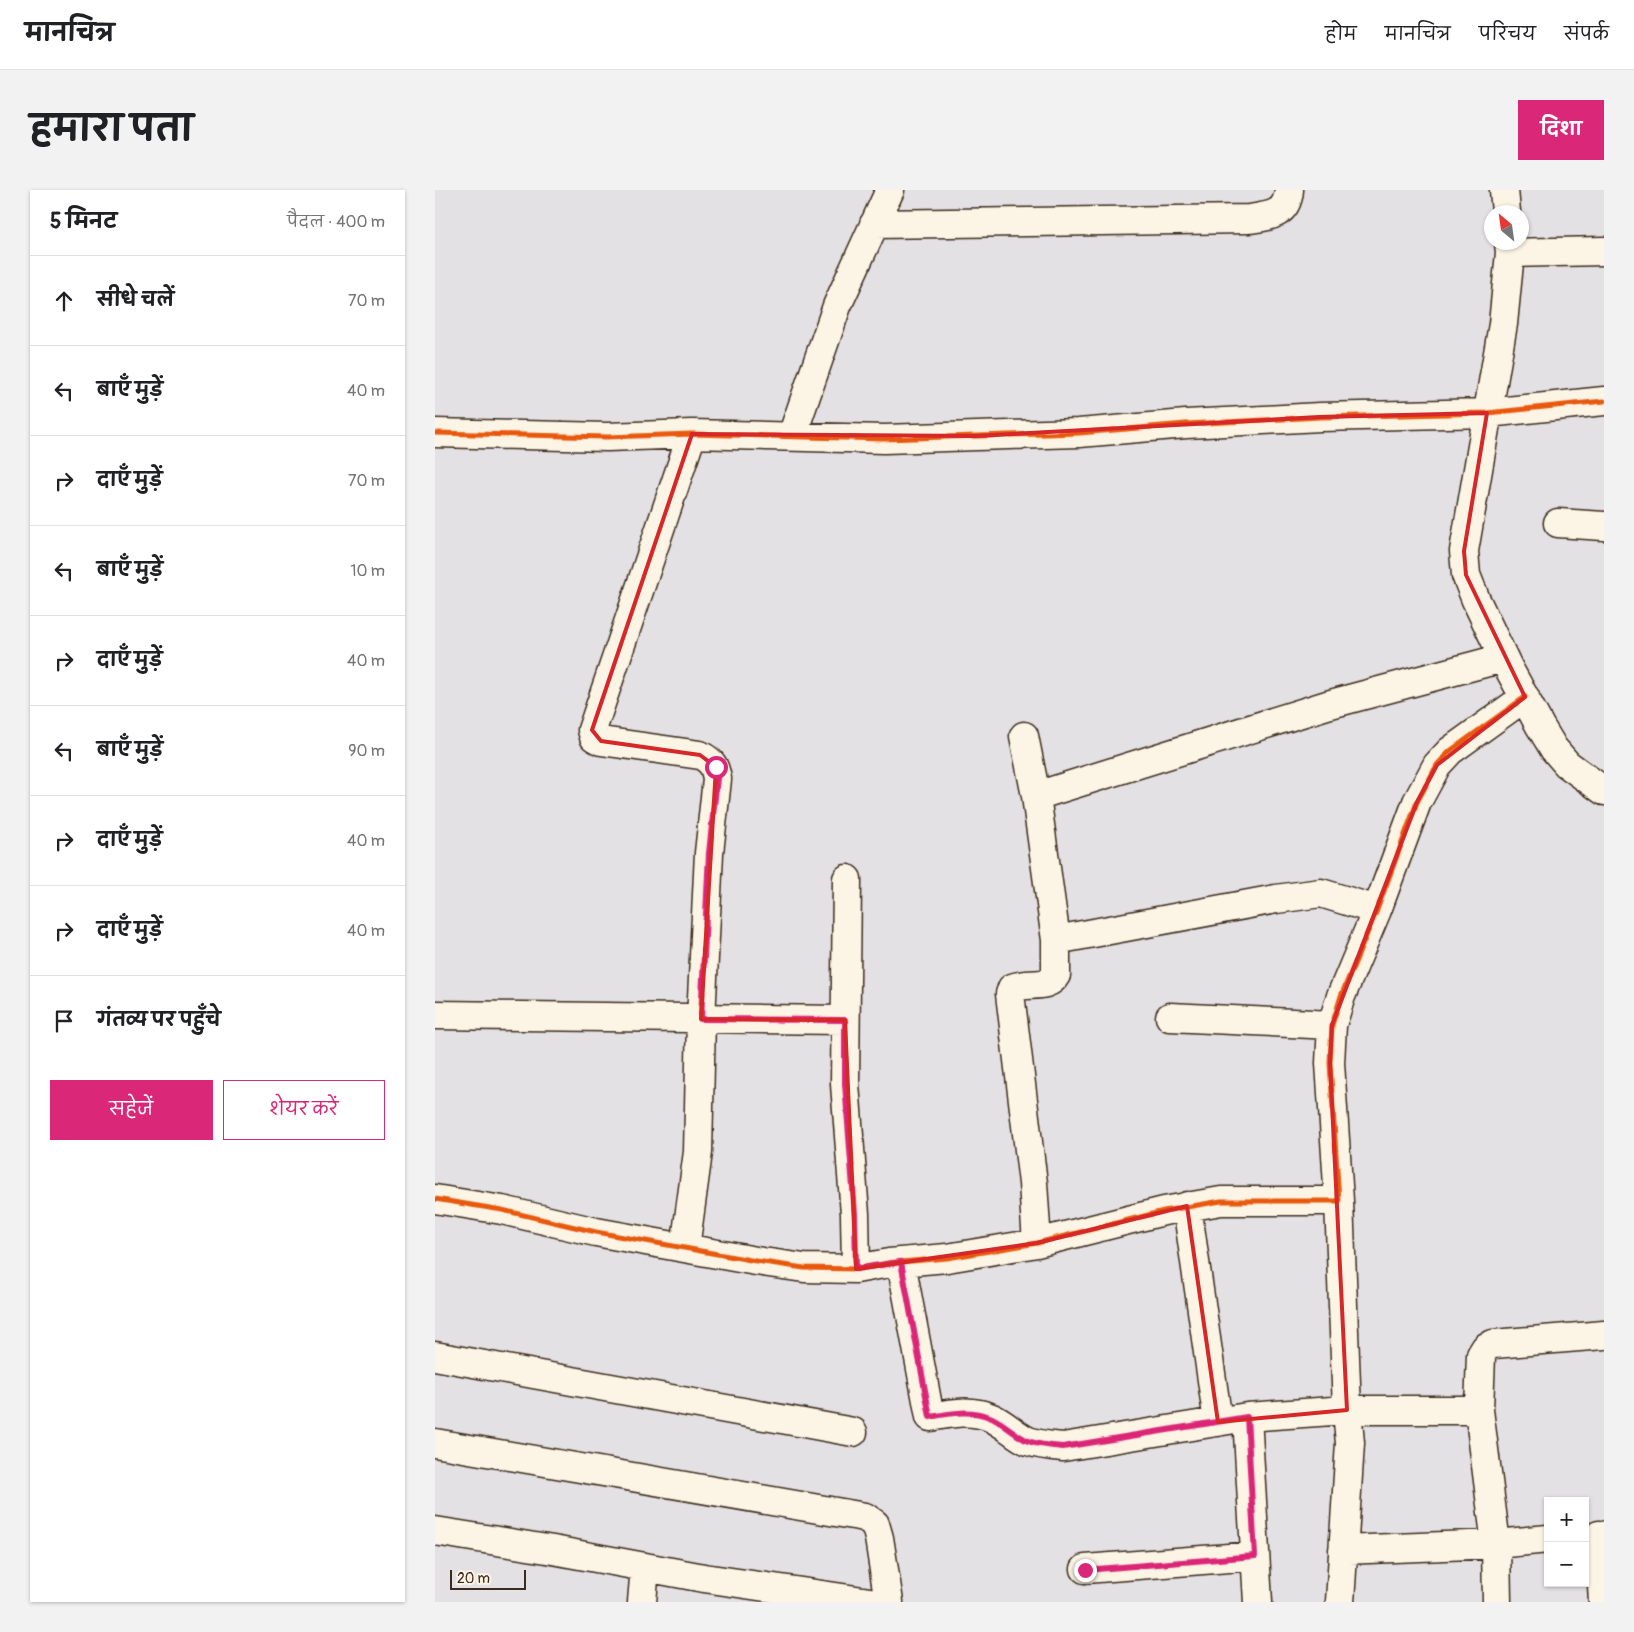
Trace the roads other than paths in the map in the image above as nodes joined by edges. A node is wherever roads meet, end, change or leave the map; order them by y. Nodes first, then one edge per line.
1 (890, 190) edge
2 (1289, 190) edge
3 (1504, 190) edge
4 (1505, 205) edge
5 (874, 224) junction
6 (1529, 249) edge
7 (1509, 250) edge
8 (1604, 251) edge
9 (1604, 401) edge
10 (1487, 413) junction
11 (435, 433) edge
12 (692, 434) junction
13 (792, 436) junction
14 (1558, 522) dead end
15 (1604, 526) edge
16 (1503, 658) junction
17 (1525, 697) junction
18 (1024, 736) dead end
19 (1604, 791) edge
20 (1036, 796) junction
21 (847, 879) dead end
22 (1377, 910) junction
23 (1057, 940) junction
24 (435, 1015) edge
25 (1170, 1017) dead end
26 (701, 1019) junction
27 (845, 1020) junction
28 (1333, 1025) junction
29 (435, 1199) edge
30 (1339, 1201) junction
31 (1187, 1206) junction
32 (1037, 1243) junction
33 (685, 1248) junction
34 (901, 1262) junction
35 (856, 1269) junction
36 (1604, 1335) edge
37 (435, 1356) edge
38 (1347, 1410) junction
39 (1479, 1410) junction
40 (1247, 1417) junction
41 (1218, 1422) junction
42 (853, 1432) dead end
43 (435, 1443) edge
44 (435, 1531) edge
45 (1596, 1535) edge
46 (1544, 1540) edge
47 (1495, 1544) junction
48 (1343, 1550) junction
49 (1255, 1556) junction
50 (645, 1567) junction
51 (1085, 1570) dead end
52 (641, 1602) edge
53 (870, 1602) edge
54 (889, 1602) edge
55 (1258, 1602) edge
56 (1340, 1602) edge
57 (1497, 1602) edge
58 (1603, 1602) edge

1 - 5 street
2 - 5 street
3 - 4 street
5 - 13 street
6 - 8 street
7 - 10 street
9 - 10 street
10 - 13 street
10 - 16 street
11 - 12 street
12 - 13 street
12 - 26 street
14 - 15 street
16 - 17 street
16 - 20 street
17 - 19 street
17 - 22 street
18 - 20 street
20 - 23 street
21 - 27 street
22 - 23 street
22 - 28 street
23 - 32 street
24 - 26 street
25 - 28 street
26 - 27 street
26 - 33 street
27 - 35 street
28 - 30 street
29 - 33 street
30 - 31 street
30 - 38 street
31 - 32 street
31 - 41 street
32 - 34 street
33 - 35 street
34 - 35 street
34 - 41 street
36 - 39 street
37 - 42 street
38 - 39 street
38 - 40 street
38 - 48 street
39 - 47 street
40 - 41 street
40 - 49 street
43 - 54 street
44 - 50 street
45 - 58 street
46 - 47 street
47 - 48 street
47 - 57 street
48 - 56 street
49 - 51 street
49 - 55 street
50 - 52 street
50 - 53 street

